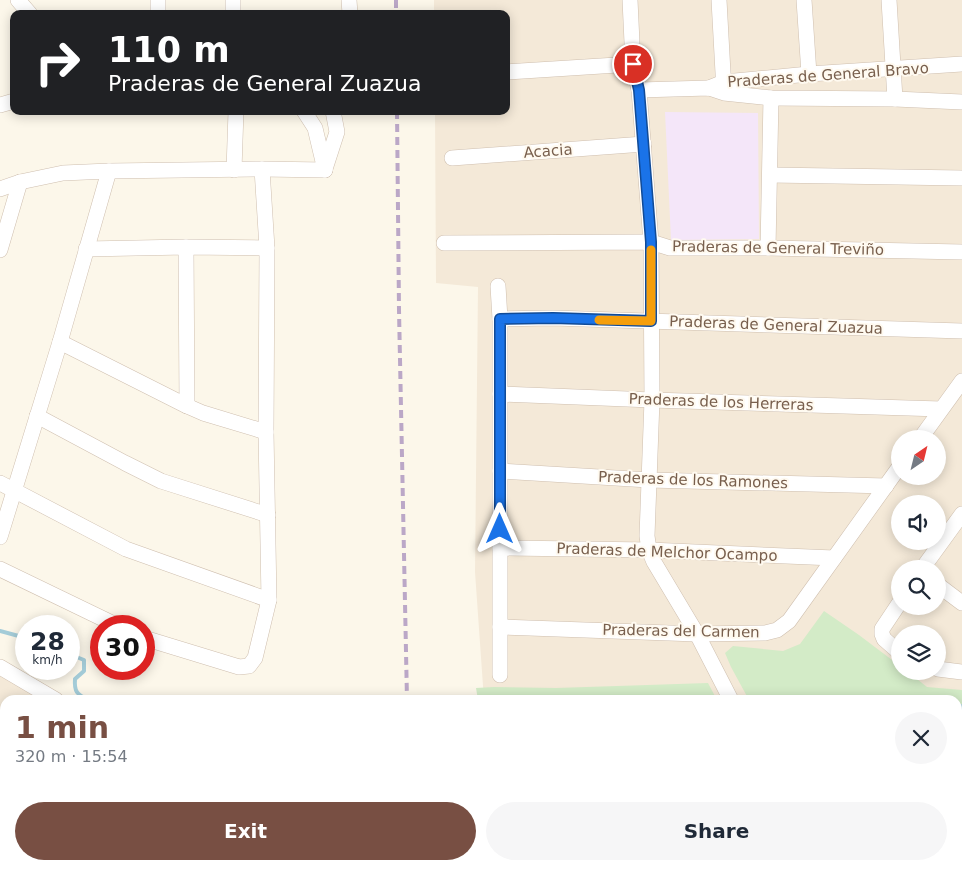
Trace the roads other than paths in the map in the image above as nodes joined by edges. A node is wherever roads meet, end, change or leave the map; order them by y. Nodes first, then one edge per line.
1 (18, 0) edge
2 (630, 0) edge
3 (719, 0) edge
4 (804, 0) edge
5 (888, 0) edge
6 (27, 10) edge
7 (633, 64) junction
8 (962, 64) edge
9 (893, 70) junction
10 (510, 72) edge
11 (809, 74) junction
12 (724, 87) junction
13 (639, 90) junction
14 (771, 98) junction
15 (895, 99) junction
16 (962, 102) edge
17 (236, 115) edge
18 (307, 115) edge
19 (334, 115) edge
20 (644, 144) junction
21 (452, 158) dead end
22 (262, 169) junction
23 (234, 170) junction
24 (325, 170) junction
25 (109, 171) junction
26 (770, 175) junction
27 (962, 178) edge
28 (20, 182) junction
29 (0, 188) edge
30 (651, 242) junction
31 (444, 243) dead end
32 (186, 248) junction
33 (267, 248) junction
34 (768, 248) junction
35 (86, 249) junction
36 (0, 250) edge
37 (962, 252) edge
38 (498, 286) dead end
39 (500, 319) junction
40 (651, 321) junction
41 (962, 331) edge
42 (60, 342) junction
43 (962, 381) edge
44 (500, 394) junction
45 (652, 400) junction
46 (187, 406) junction
47 (941, 409) junction
48 (37, 416) junction
49 (926, 430) edge
50 (266, 432) junction
51 (500, 472) junction
52 (891, 479) edge
53 (649, 480) junction
54 (0, 483) edge
55 (886, 486) junction
56 (14, 490) junction
57 (962, 514) edge
58 (268, 515) junction
59 (0, 537) edge
60 (500, 548) junction
61 (649, 550) junction
62 (834, 558) junction
63 (929, 560) edge
64 (0, 569) edge
65 (946, 591) edge
66 (269, 600) junction
67 (962, 603) edge
68 (95, 615) edge
69 (891, 615) edge
70 (500, 627) junction
71 (697, 634) junction
72 (155, 641) edge
73 (891, 645) edge
74 (0, 667) edge
75 (946, 670) edge
76 (962, 672) edge
77 (500, 674) dead end
78 (48, 695) edge
79 (729, 695) edge

1 - 6 street
2 - 7 street
3 - 12 street
4 - 11 street
5 - 9 street
7 - 10 street
7 - 13 street
8 - 9 street, Praderas de General Bravo
9 - 11 street, Praderas de General Bravo
9 - 15 street
11 - 12 street, Praderas de General Bravo
12 - 13 street, Praderas de General Bravo
12 - 14 street, Praderas de General Bravo
13 - 20 street
14 - 15 street, Praderas de General Bravo
14 - 26 street
15 - 16 street, Praderas de General Bravo
17 - 23 street
18 - 24 street
19 - 24 street
20 - 21 street, Acacia
20 - 30 street
22 - 23 street
22 - 24 street
22 - 33 street
23 - 25 street
25 - 28 street
25 - 35 street
26 - 27 street
26 - 34 street
28 - 29 street
28 - 36 street
30 - 31 street, Praderas de General Treviño
30 - 34 street, Praderas de General Treviño
30 - 40 street
32 - 33 street
32 - 35 street
32 - 46 street
33 - 50 street
34 - 37 street, Praderas de General Treviño
35 - 42 street
38 - 39 street
39 - 40 street, Praderas de General Zuazua
39 - 44 street
40 - 41 street, Praderas de General Zuazua
40 - 45 street
42 - 46 street
42 - 48 street
43 - 47 street
44 - 45 street, Praderas de los Herreras
44 - 51 street
45 - 47 street, Praderas de los Herreras
45 - 53 street
46 - 50 street
47 - 49 street
48 - 56 street
48 - 58 street
50 - 58 street
51 - 53 street, Praderas de los Ramones
51 - 60 street
52 - 55 street, Praderas del Carmen
53 - 55 street, Praderas de los Ramones
53 - 61 street
54 - 56 street
55 - 62 street, Praderas del Carmen
56 - 59 street
56 - 66 street
57 - 63 street
58 - 66 street
60 - 61 street, Praderas de Melchor Ocampo
60 - 70 street
61 - 62 street, Praderas de Melchor Ocampo
61 - 71 street
62 - 71 street, Praderas del Carmen
64 - 68 street
65 - 67 street
66 - 72 street
69 - 73 street
70 - 71 street, Praderas del Carmen
70 - 77 street
71 - 79 street
74 - 78 street
75 - 76 street

